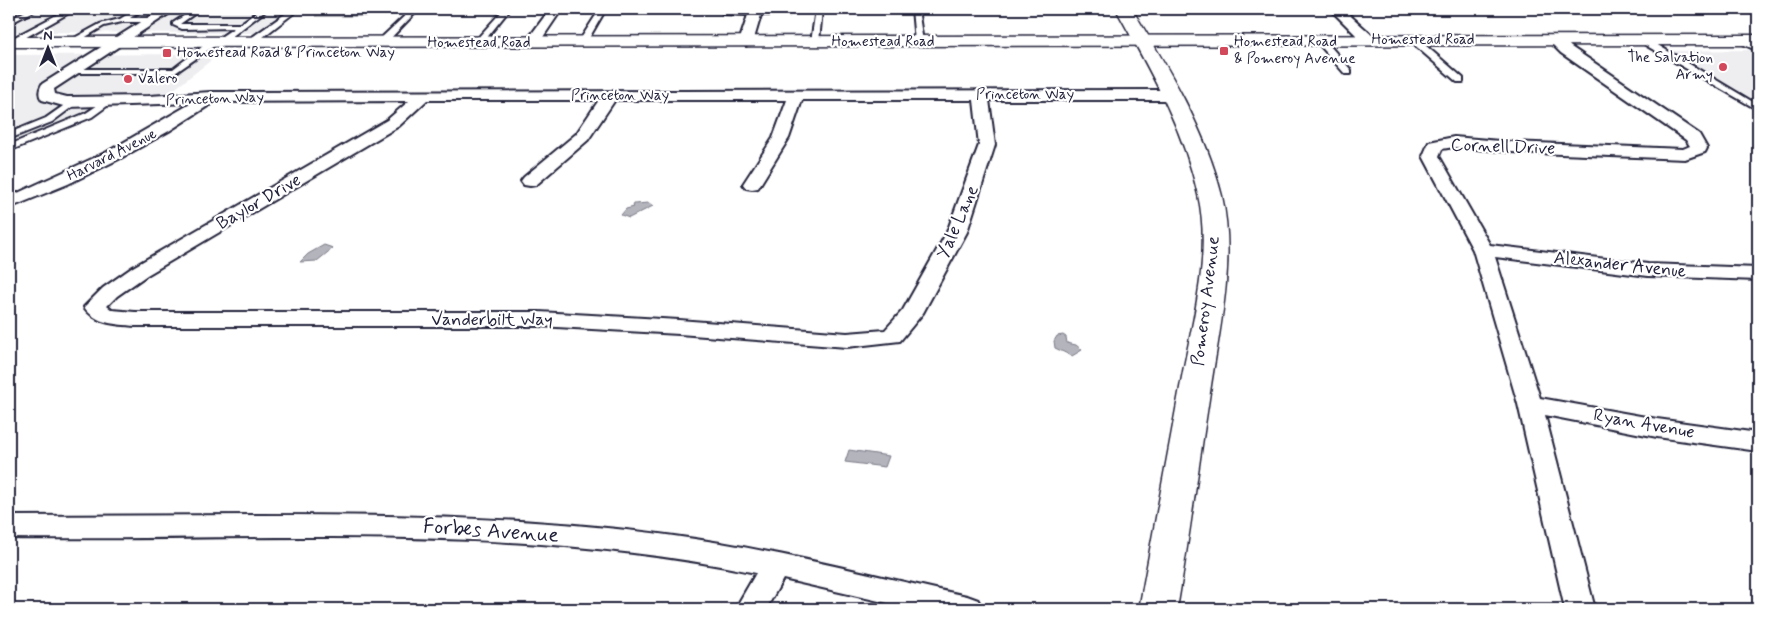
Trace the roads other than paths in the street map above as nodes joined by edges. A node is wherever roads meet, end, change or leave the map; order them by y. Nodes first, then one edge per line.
1 (36, 9) edge
2 (73, 9) edge
3 (140, 9) edge
4 (170, 9) edge
5 (198, 9) edge
6 (265, 9) edge
7 (296, 9) edge
8 (416, 9) edge
9 (507, 9) edge
10 (556, 9) edge
11 (603, 9) edge
12 (819, 9) edge
13 (915, 9) edge
14 (1124, 9) edge
15 (1336, 9) edge
16 (727, 11) dead end
17 (756, 11) junction
18 (788, 11) dead end
19 (122, 20) junction
20 (152, 20) junction
21 (9, 22) edge
22 (241, 26) junction
23 (1320, 40) junction
24 (1369, 40) junction
25 (1414, 40) junction
26 (1555, 40) junction
27 (1643, 40) junction
28 (1750, 40) edge
29 (1143, 41) junction
30 (71, 42) junction
31 (116, 42) junction
32 (216, 42) junction
33 (251, 42) junction
34 (381, 42) junction
35 (746, 42) junction
36 (815, 42) junction
37 (919, 42) junction
38 (478, 43) junction
39 (532, 43) junction
40 (582, 43) junction
41 (13, 44) edge
42 (1758, 49) edge
43 (71, 72) junction
44 (1348, 72) dead end
45 (1460, 80) dead end
46 (1173, 95) junction
47 (423, 96) junction
48 (610, 96) junction
49 (796, 96) junction
50 (981, 96) junction
51 (211, 97) junction
52 (71, 101) junction
53 (110, 101) junction
54 (1758, 108) edge
55 (9, 136) edge
56 (9, 148) edge
57 (530, 181) dead end
58 (752, 184) dead end
59 (9, 203) edge
60 (1483, 250) junction
61 (1758, 274) edge
62 (95, 308) joint
63 (892, 336) joint
64 (1530, 404) junction
65 (1758, 442) edge
66 (9, 526) edge
67 (776, 565) junction
68 (750, 609) edge
69 (967, 609) edge
70 (1158, 609) edge
71 (1580, 609) edge

1 - 21 lane
2 - 41 lane
3 - 19 lane
4 - 20 street
5 - 22 lane
6 - 22 lane
7 - 33 lane
8 - 34 lane
9 - 38 lane
10 - 39 street
11 - 40 lane
12 - 36 lane
13 - 37 lane
14 - 29 main road, Pomeroy Avenue
15 - 24 street
16 - 17 street
17 - 18 street
17 - 35 street
19 - 20 lane
19 - 30 lane
20 - 31 street
22 - 32 lane
23 - 24 main road, Homestead Road
23 - 29 main road, Homestead Road
23 - 44 lane
24 - 25 main road, Homestead Road
25 - 26 main road, Homestead Road
25 - 45 lane
26 - 27 main road, Homestead Road
26 - 60 street, Cornell Drive
27 - 28 main road, Homestead Road
27 - 54 lane
28 - 42 lane
29 - 37 main road, Homestead Road
29 - 46 main road, Pomeroy Avenue
30 - 31 main road, Homestead Road
30 - 41 main road, Homestead Road
31 - 32 main road, Homestead Road
31 - 43 street
32 - 33 main road, Homestead Road
32 - 43 lane
33 - 34 main road, Homestead Road
34 - 38 main road, Homestead Road
35 - 36 main road, Homestead Road
35 - 40 main road, Homestead Road
36 - 37 main road, Homestead Road
38 - 39 main road, Homestead Road
39 - 40 main road, Homestead Road
43 - 52 street
46 - 50 street, Princeton Way
46 - 70 main road, Pomeroy Avenue
47 - 48 street, Princeton Way
47 - 51 street, Princeton Way
47 - 62 street, Baylor Drive
48 - 49 street, Princeton Way
48 - 57 street
49 - 50 street, Princeton Way
49 - 58 street
50 - 63 street, Yale Lane
51 - 53 street, Princeton Way
51 - 59 street, Harvard Avenue
52 - 53 street, Princeton Way
52 - 55 lane
53 - 56 lane
60 - 61 street, Alexander Avenue
60 - 64 street, Cornell Drive
62 - 63 street, Vanderbilt Way
64 - 65 street, Ryan Avenue
64 - 71 street, Cornell Drive
66 - 67 street, Forbes Avenue
67 - 68 street
67 - 69 street, Forbes Avenue

